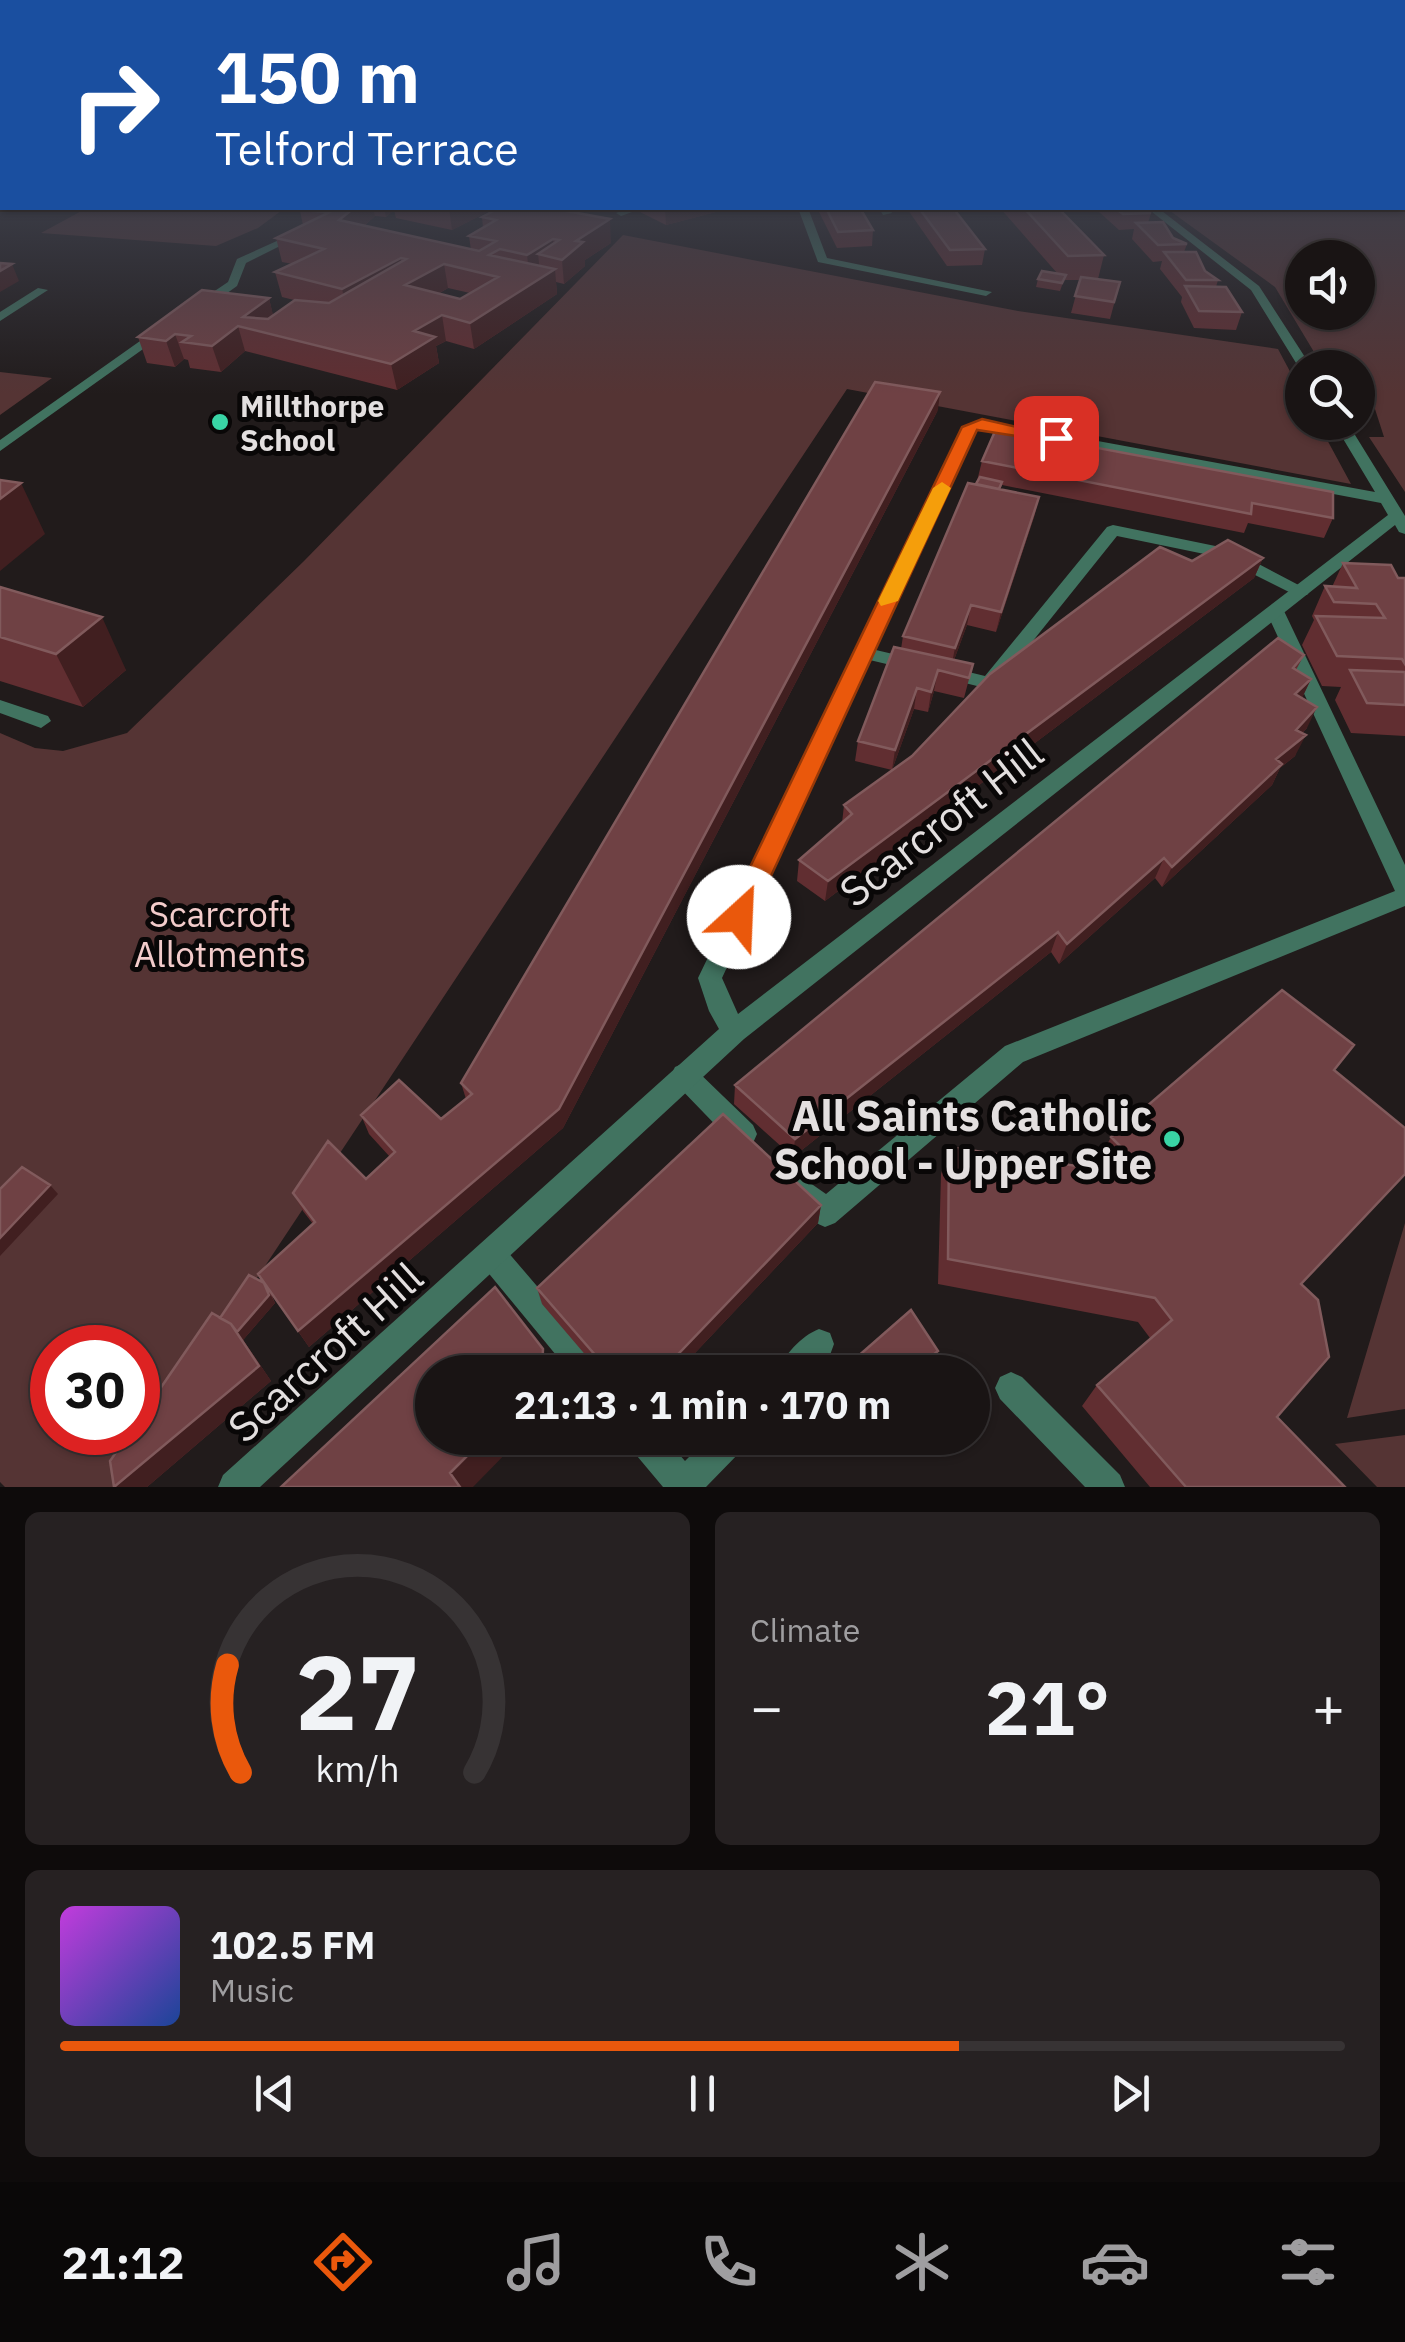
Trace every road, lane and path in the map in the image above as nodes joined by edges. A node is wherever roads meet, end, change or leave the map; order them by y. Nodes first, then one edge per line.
1 (253, 255) edge
2 (820, 255) edge
3 (1213, 255) edge
4 (42, 290) dead end
5 (986, 292) dead end
6 (0, 317) edge
7 (1295, 350) edge
8 (1351, 440) edge
9 (0, 448) edge
10 (1396, 515) edge
11 (1302, 592) junction
12 (1276, 611) junction
13 (863, 653) junction
14 (0, 706) edge
15 (41, 721) dead end
16 (1405, 892) edge
17 (735, 1031) junction
18 (684, 1075) junction
19 (492, 1254) junction
20 (819, 1344) dead end
21 (576, 1355) edge
22 (808, 1355) edge
23 (1011, 1388) dead end
24 (658, 1455) edge
25 (714, 1455) edge
26 (1104, 1485) edge
27 (235, 1487) edge

1 - 9 street
2 - 5 street
3 - 7 street
4 - 6 street
8 - 10 street
10 - 11 street, Scarcroft Hill
10 - 13 street
11 - 12 street, Scarcroft Hill
11 - 13 street
12 - 16 street
12 - 17 street, Scarcroft Hill
13 - 17 street
14 - 15 street
16 - 18 street
17 - 18 street, Scarcroft Hill
18 - 19 street, Scarcroft Hill
19 - 21 street
19 - 27 street, Scarcroft Hill
20 - 22 street
23 - 26 street
24 - 25 street

